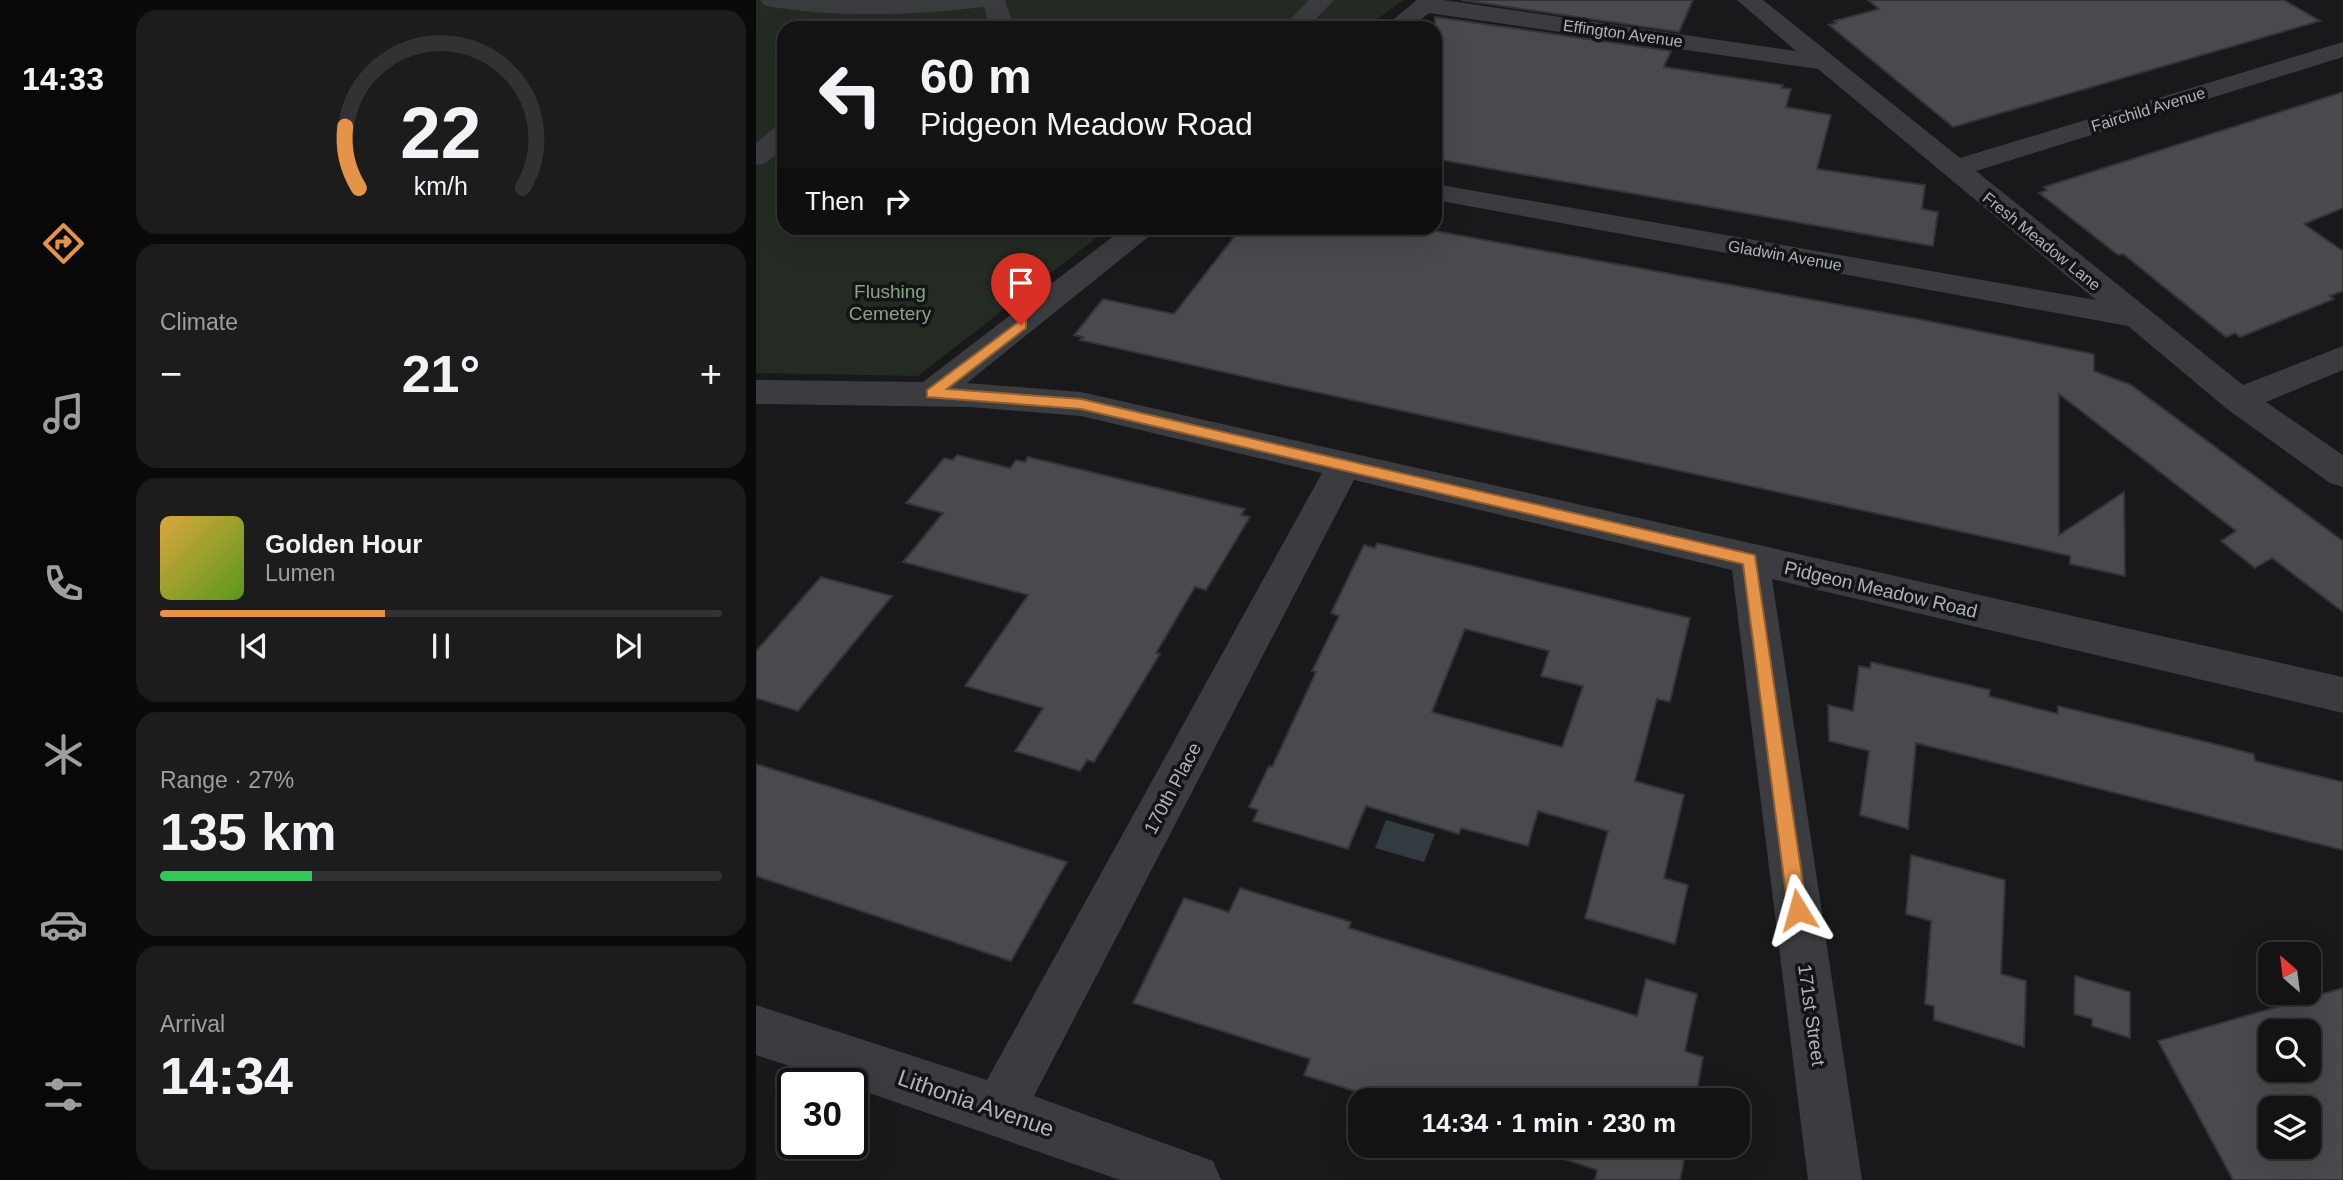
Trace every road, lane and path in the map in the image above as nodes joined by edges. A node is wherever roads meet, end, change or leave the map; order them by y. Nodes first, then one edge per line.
1 (772, 0) edge
2 (984, 0) edge
3 (993, 0) edge
4 (1322, 0) edge
5 (1789, 0) edge
6 (1428, 2) edge
7 (1753, 4) edge
8 (1000, 21) edge
9 (1301, 21) edge
10 (1404, 21) edge
11 (2343, 49) edge
12 (1822, 62) junction
13 (777, 139) edge
14 (756, 157) edge
15 (1954, 169) junction
16 (1442, 193) edge
17 (1133, 235) edge
18 (2136, 318) junction
19 (2343, 357) edge
20 (756, 392) edge
21 (932, 393) junction
22 (2239, 400) junction
23 (1344, 466) junction
24 (2343, 473) edge
25 (1750, 559) junction
26 (2343, 695) edge
27 (756, 1030) edge
28 (999, 1110) junction
29 (1194, 1180) edge
30 (1835, 1180) edge

1 - 2 street
3 - 8 street
4 - 9 street
5 - 7 street
6 - 10 street
6 - 12 street, Effington Avenue
7 - 12 street, Fresh Meadow Lane
11 - 15 street, Fairchild Avenue
12 - 15 street, Fresh Meadow Lane
13 - 14 street
15 - 18 street, Fresh Meadow Lane
16 - 18 street, Gladwin Avenue
17 - 21 street
18 - 22 street, Fresh Meadow Lane
19 - 22 street
20 - 21 street, Pidgeon Meadow Road
21 - 23 street, Pidgeon Meadow Road
22 - 24 street, Fresh Meadow Lane
23 - 25 street, Pidgeon Meadow Road
23 - 28 street, 170th Place
25 - 26 street, Pidgeon Meadow Road
25 - 30 street, 171st Street
27 - 28 street, Lithonia Avenue
28 - 29 street, Lithonia Avenue

